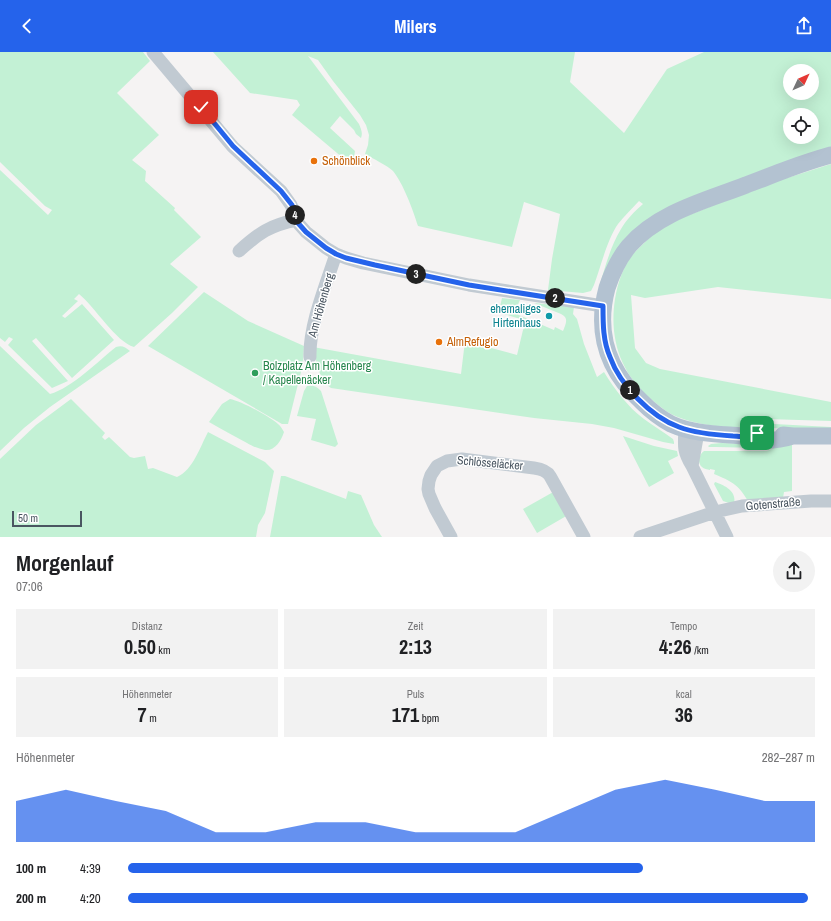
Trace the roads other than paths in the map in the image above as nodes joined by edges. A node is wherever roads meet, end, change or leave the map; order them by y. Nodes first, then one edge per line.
1 (153, 52) edge
2 (831, 155) edge
3 (297, 220) junction
4 (239, 251) dead end
5 (336, 254) junction
6 (603, 306) junction
7 (310, 357) dead end
8 (692, 430) junction
9 (831, 436) edge
10 (831, 501) edge
11 (715, 512) junction
12 (452, 537) edge
13 (584, 537) edge
14 (640, 537) edge
15 (727, 537) edge

1 - 3 street
2 - 6 main road
3 - 4 street
3 - 5 street
5 - 6 street
5 - 7 street, Am Höhenberg
6 - 8 main road
8 - 9 main road
8 - 11 street
10 - 11 street, Gotenstraße
11 - 14 street, Gotenstraße
11 - 15 street
12 - 13 street, Schlösseläcker

